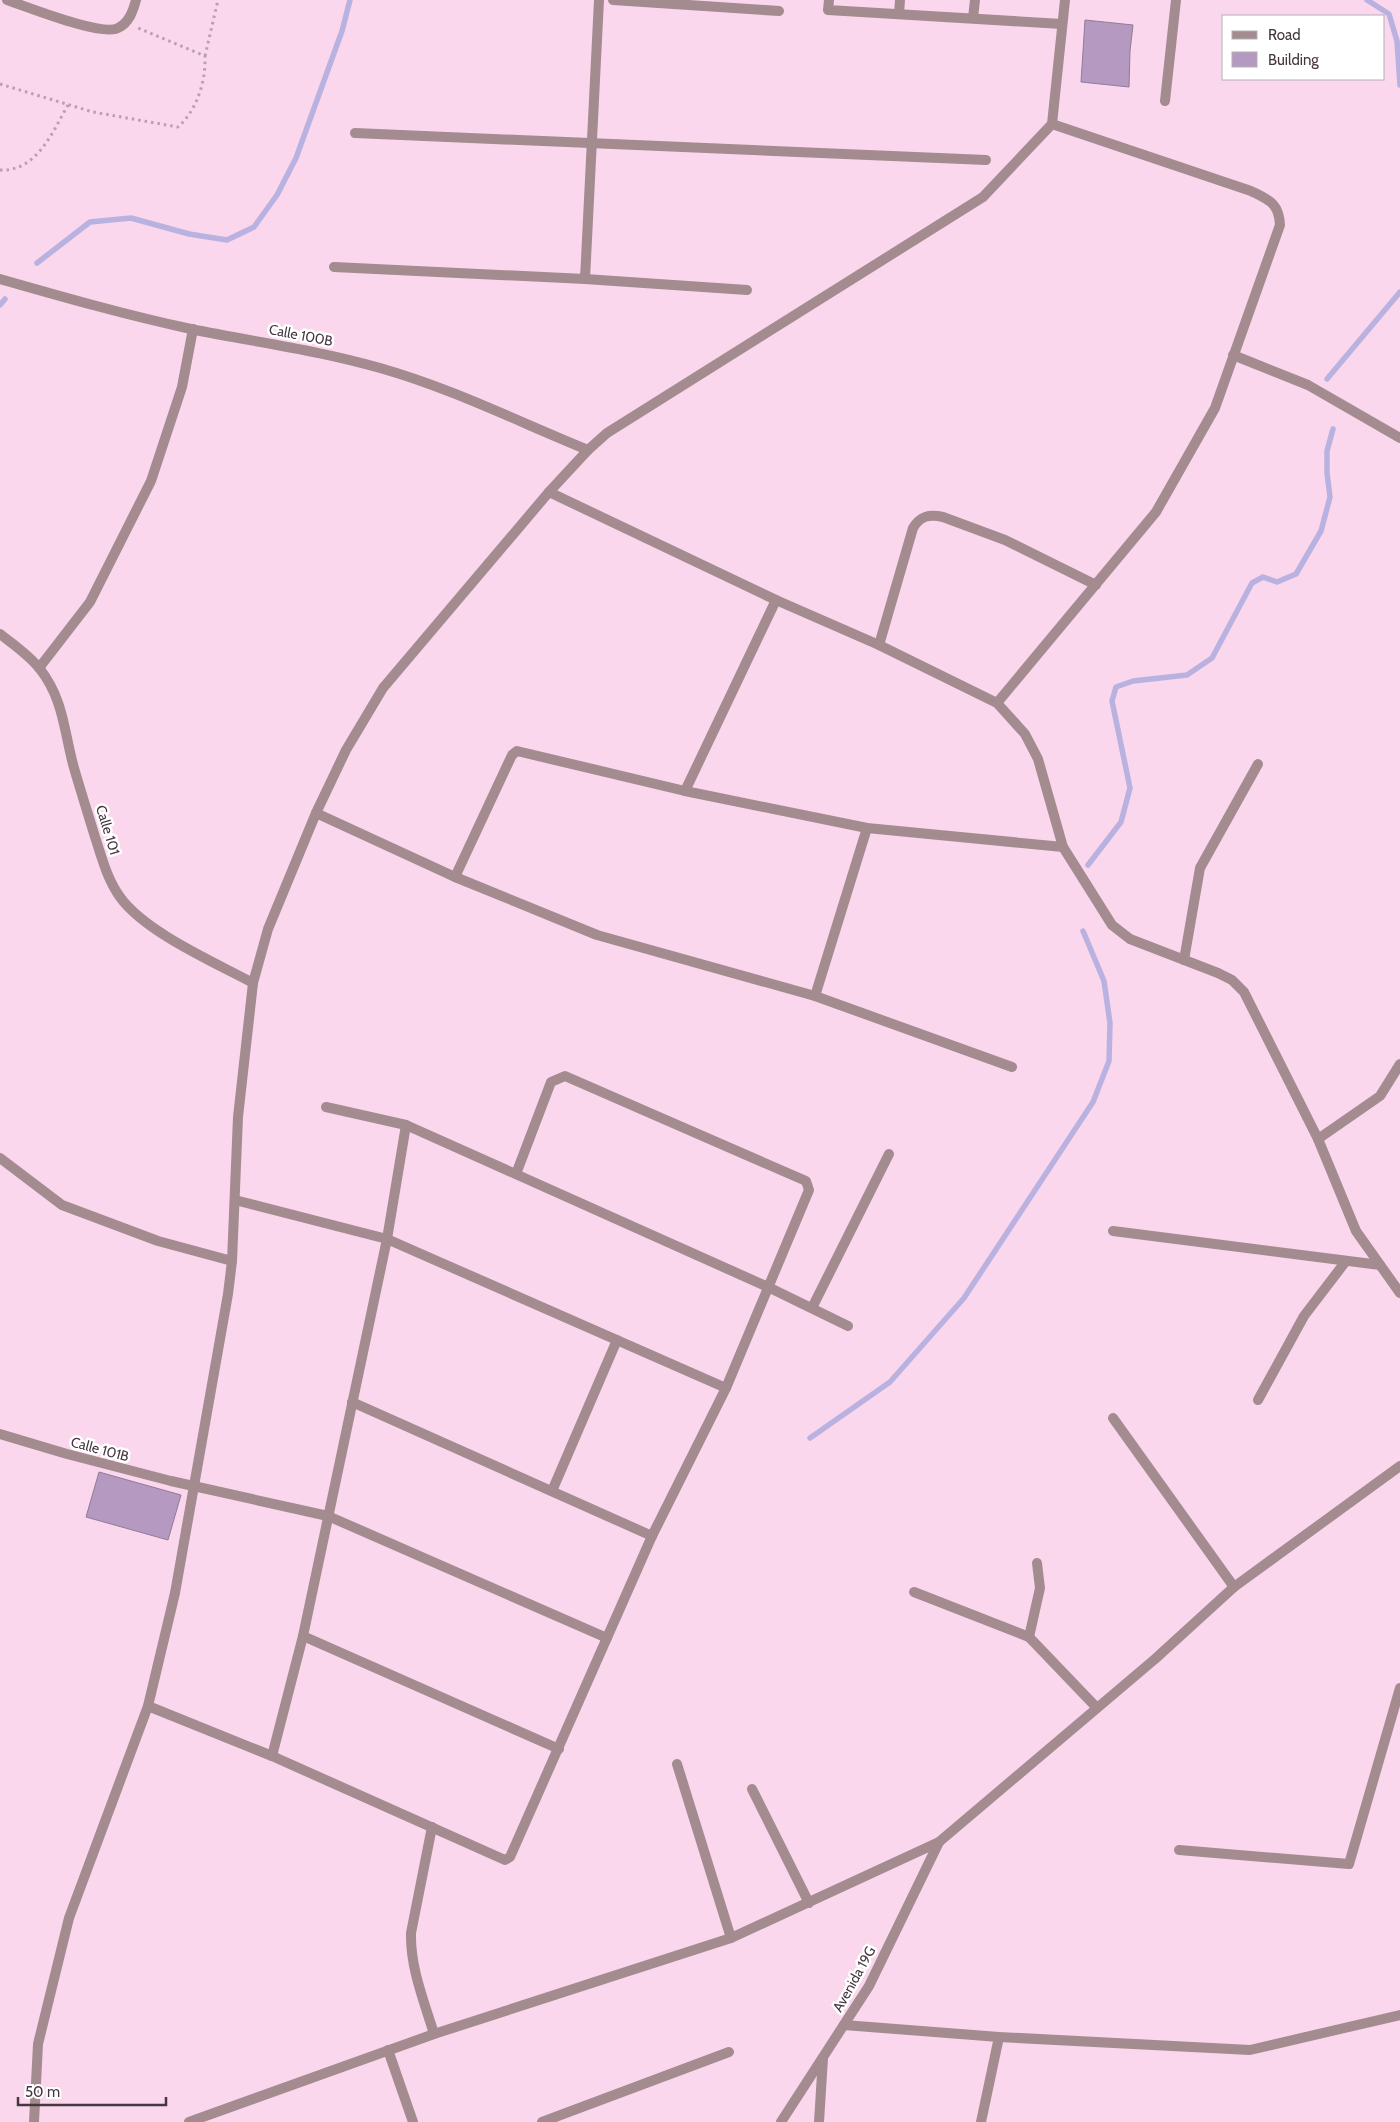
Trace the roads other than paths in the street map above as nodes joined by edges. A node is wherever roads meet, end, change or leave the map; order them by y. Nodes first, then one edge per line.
1 (7, 0) edge
2 (136, 0) edge
3 (599, 0) edge
4 (613, 0) edge
5 (829, 0) edge
6 (900, 0) edge
7 (974, 0) edge
8 (1065, 0) edge
9 (1176, 0) edge
10 (779, 11) dead end
11 (899, 14) junction
12 (973, 18) junction
13 (1062, 24) junction
14 (1165, 100) dead end
15 (1052, 124) junction
16 (355, 133) dead end
17 (592, 142) junction
18 (986, 160) dead end
19 (334, 267) dead end
20 (0, 278) edge
21 (584, 279) junction
22 (746, 290) dead end
23 (193, 329) junction
24 (1233, 355) junction
25 (1400, 438) edge
26 (588, 450) junction
27 (549, 492) junction
28 (1096, 585) junction
29 (776, 600) junction
30 (0, 634) edge
31 (879, 645) junction
32 (39, 668) junction
33 (997, 703) junction
34 (1258, 764) dead end
35 (685, 791) junction
36 (316, 813) junction
37 (867, 828) junction
38 (1063, 847) junction
39 (455, 877) junction
40 (1184, 960) junction
41 (253, 983) junction
42 (815, 996) junction
43 (1400, 1064) edge
44 (1012, 1068) dead end
45 (326, 1107) dead end
46 (406, 1125) junction
47 (1318, 1139) junction
48 (889, 1154) dead end
49 (0, 1158) edge
50 (516, 1174) junction
51 (235, 1200) junction
52 (1113, 1231) dead end
53 (387, 1239) junction
54 (232, 1261) junction
55 (1346, 1261) junction
56 (1380, 1265) junction
57 (768, 1286) junction
58 (1400, 1294) edge
59 (812, 1308) junction
60 (848, 1326) dead end
61 (617, 1340) junction
62 (726, 1388) junction
63 (1258, 1400) dead end
64 (352, 1402) junction
65 (1113, 1418) dead end
66 (0, 1434) edge
67 (1400, 1466) edge
68 (195, 1485) junction
69 (552, 1491) junction
70 (328, 1516) junction
71 (652, 1536) junction
72 (1037, 1563) dead end
73 (1234, 1587) junction
74 (914, 1592) dead end
75 (303, 1636) junction
76 (1029, 1637) junction
77 (607, 1638) junction
78 (1400, 1688) edge
79 (148, 1706) junction
80 (1097, 1708) junction
81 (559, 1749) junction
82 (272, 1756) junction
83 (677, 1764) dead end
84 (752, 1788) dead end
85 (432, 1827) junction
86 (939, 1842) junction
87 (1179, 1850) dead end
88 (809, 1903) junction
89 (731, 1938) junction
90 (1400, 2015) edge
91 (844, 2025) junction
92 (434, 2034) junction
93 (999, 2037) junction
94 (388, 2050) junction
95 (729, 2052) dead end
96 (824, 2057) junction
97 (34, 2122) edge
98 (189, 2122) edge
99 (413, 2122) edge
100 (542, 2122) edge
101 (781, 2122) edge
102 (819, 2122) edge
103 (981, 2122) edge

1 - 2 street
3 - 17 street
4 - 10 street
5 - 11 street
6 - 11 street
7 - 12 street
8 - 13 street
9 - 14 street
11 - 12 street
12 - 13 street
13 - 15 street
15 - 24 street
15 - 26 street
16 - 17 street
17 - 18 street
17 - 21 street
19 - 21 street
20 - 23 street, Calle 100B
21 - 22 street
23 - 26 street, Calle 100B
23 - 32 street
24 - 25 street
24 - 28 street
26 - 27 street
27 - 29 street
27 - 36 street
28 - 31 street
28 - 33 street
29 - 31 street
29 - 35 street
30 - 32 street, Calle 101
31 - 33 street
32 - 41 street, Calle 101
33 - 38 street
34 - 40 street
35 - 37 street
35 - 39 street
36 - 39 street
36 - 41 street
37 - 38 street
37 - 42 street
38 - 40 street
39 - 42 street
40 - 47 street
41 - 51 street
42 - 44 street
43 - 47 street
45 - 46 street
46 - 50 street
46 - 53 street
47 - 56 street
48 - 59 street
49 - 54 street
50 - 57 street
50 - 57 street
51 - 53 street
51 - 54 street
52 - 55 street
53 - 61 street
53 - 64 street
54 - 68 street
55 - 56 street
55 - 63 street
56 - 58 street
57 - 59 street
57 - 62 street
59 - 60 street
61 - 62 street
61 - 69 street
62 - 71 street
64 - 69 street
64 - 70 street
65 - 73 street
66 - 68 street, Calle 101B
67 - 73 street
68 - 70 street, Calle 101B
68 - 79 street
69 - 71 street
70 - 75 street
70 - 77 street, Calle 101B
71 - 77 street
72 - 76 street
73 - 80 street
74 - 76 street
75 - 81 street
75 - 82 street
76 - 80 street
77 - 81 street
78 - 87 street
79 - 82 street
79 - 97 street
80 - 86 street
81 - 85 street
82 - 85 street
83 - 89 street
84 - 88 street
85 - 92 street
86 - 88 street
86 - 91 street, Avenida 19G
88 - 89 street
89 - 92 street
90 - 93 street
91 - 93 street
91 - 96 street, Avenida 19G
92 - 94 street
93 - 103 street
94 - 98 street
94 - 99 street
95 - 100 street
96 - 101 street, Avenida 19G
96 - 102 street

